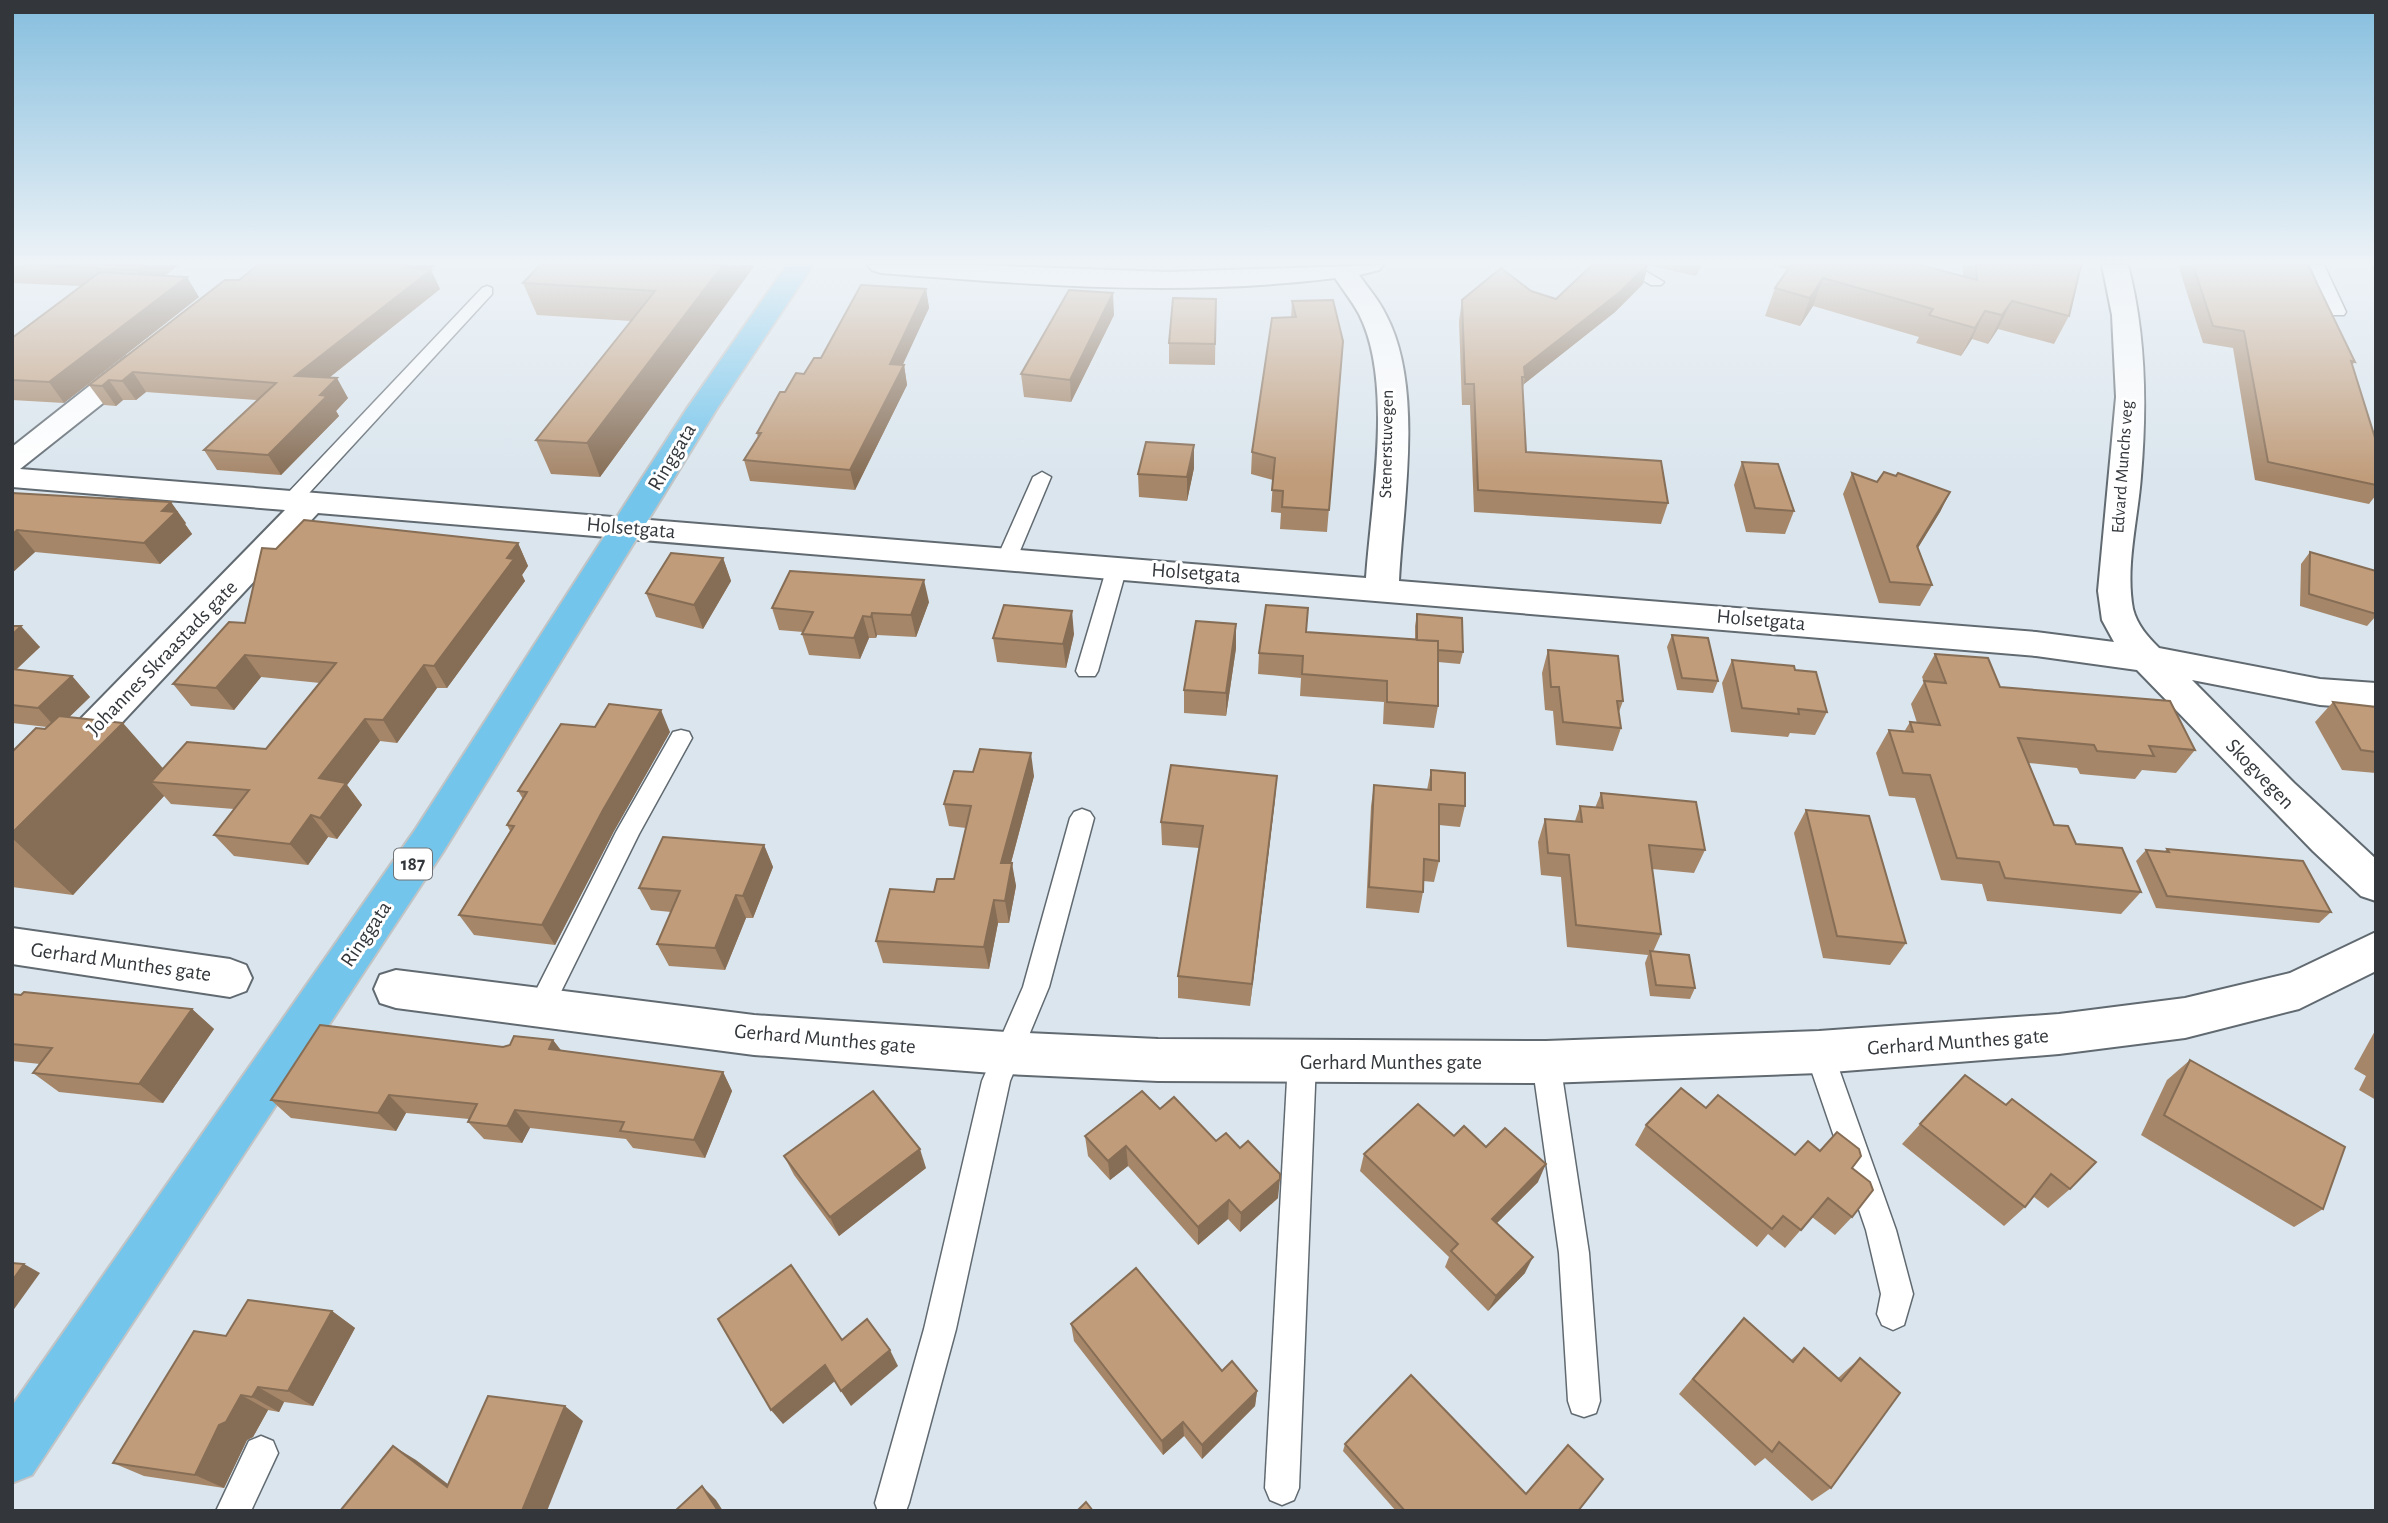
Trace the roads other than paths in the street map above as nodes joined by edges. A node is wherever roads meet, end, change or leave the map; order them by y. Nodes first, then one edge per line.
1 (447, 336) edge
2 (751, 336) edge
3 (1381, 336) edge
4 (2127, 336) edge
5 (162, 343) edge
6 (12, 462) edge
7 (1042, 477) dead end
8 (12, 478) edge
9 (302, 501) junction
10 (629, 528) junction
11 (1007, 558) junction
12 (1117, 567) junction
13 (1382, 588) junction
14 (2149, 659) junction
15 (1087, 671) dead end
16 (2376, 696) edge
17 (681, 738) dead end
18 (12, 814) edge
19 (1082, 818) dead end
20 (2376, 884) edge
21 (12, 946) edge
22 (2376, 950) edge
23 (230, 978) dead end
24 (396, 989) dead end
25 (541, 1006) junction
26 (1819, 1052) junction
27 (1006, 1054) junction
28 (1302, 1061) junction
29 (1546, 1062) junction
30 (1893, 1314) dead end
31 (1584, 1401) dead end
32 (261, 1453) dead end
33 (12, 1455) edge
34 (1282, 1488) dead end
35 (892, 1503) dead end
36 (233, 1511) edge

1 - 9 lane
2 - 10 main road, Ringgata / 187
3 - 13 street, Stenerstuvegen
4 - 14 street, Edvard Munchs veg
5 - 6 street
7 - 11 lane
8 - 9 street, Holsetgata
9 - 10 street, Holsetgata
9 - 18 street, Johannes Skraastads gate
10 - 11 street, Holsetgata
10 - 33 main road, Ringgata / 187
11 - 12 street, Holsetgata
12 - 13 street, Holsetgata
12 - 15 lane
13 - 14 street, Holsetgata
14 - 16 street, Holsetgata
14 - 20 street, Skogvegen
17 - 25 lane
19 - 27 lane
21 - 23 street, Gerhard Munthes gate
22 - 26 street, Gerhard Munthes gate
24 - 25 street, Gerhard Munthes gate
25 - 27 street, Gerhard Munthes gate
26 - 29 street, Gerhard Munthes gate
26 - 30 lane
27 - 28 street, Gerhard Munthes gate
27 - 35 lane
28 - 29 street, Gerhard Munthes gate
28 - 34 lane
29 - 31 lane
32 - 36 lane

